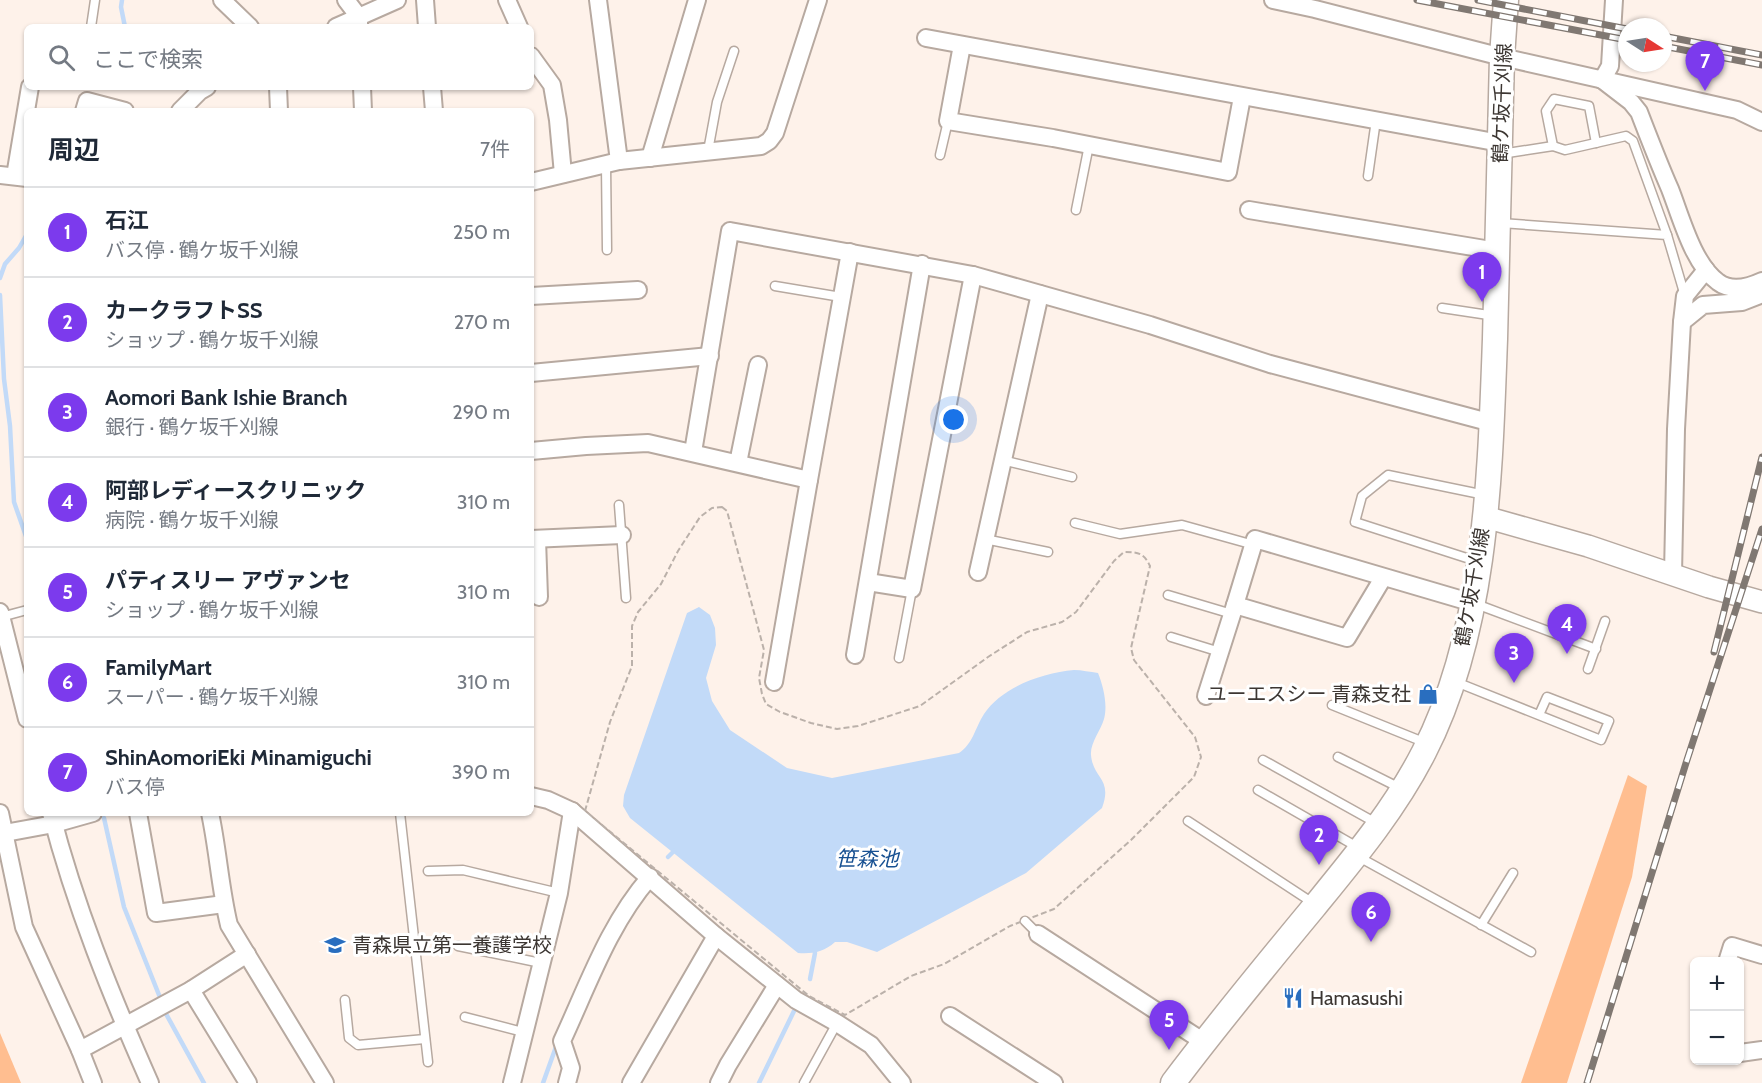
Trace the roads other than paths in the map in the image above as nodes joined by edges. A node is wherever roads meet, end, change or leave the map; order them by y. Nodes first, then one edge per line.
1 (95, 0) edge
2 (222, 0) edge
3 (346, 0) edge
4 (397, 0) edge
5 (425, 0) edge
6 (507, 0) edge
7 (598, 0) edge
8 (697, 0) edge
9 (818, 0) edge
10 (1273, 0) edge
11 (1506, 0) edge
12 (1614, 0) edge
13 (359, 22) edge
14 (91, 24) edge
15 (247, 24) edge
16 (427, 24) edge
17 (518, 24) edge
18 (926, 38) dead end
19 (962, 45) junction
20 (734, 51) dead end
21 (1502, 57) junction
22 (534, 60) edge
23 (1602, 80) junction
24 (29, 90) edge
25 (199, 90) edge
26 (278, 90) edge
27 (362, 90) edge
28 (432, 90) edge
29 (1242, 97) junction
30 (87, 100) edge
31 (26, 108) edge
32 (115, 108) edge
33 (183, 108) edge
34 (279, 108) edge
35 (363, 108) edge
36 (434, 108) edge
37 (24, 120) edge
38 (1376, 120) junction
39 (948, 121) junction
40 (1762, 122) edge
41 (1596, 143) junction
42 (1089, 145) junction
43 (1553, 146) junction
44 (1500, 148) junction
45 (708, 151) junction
46 (940, 155) dead end
47 (650, 158) junction
48 (613, 164) junction
49 (562, 174) junction
50 (14, 176) edge
51 (1368, 176) dead end
52 (534, 181) edge
53 (1076, 210) dead end
54 (1249, 210) dead end
55 (1498, 223) junction
56 (1667, 235) junction
57 (607, 250) dead end
58 (1497, 251) junction
59 (850, 252) junction
60 (922, 264) junction
61 (1706, 270) junction
62 (973, 275) junction
63 (1762, 281) edge
64 (775, 286) dead end
65 (638, 290) dead end
66 (1762, 291) edge
67 (1040, 294) junction
68 (534, 296) edge
69 (1685, 296) junction
70 (841, 297) junction
71 (1442, 308) dead end
72 (1495, 316) junction
73 (1682, 322) junction
74 (710, 356) junction
75 (758, 365) dead end
76 (534, 373) edge
77 (1492, 423) junction
78 (534, 451) edge
79 (693, 452) junction
80 (1002, 460) junction
81 (738, 463) junction
82 (1072, 477) dead end
83 (808, 480) junction
84 (619, 505) dead end
85 (1486, 506) junction
86 (1075, 523) dead end
87 (622, 535) junction
88 (534, 539) edge
89 (985, 539) junction
90 (1254, 545) junction
91 (1048, 552) dead end
92 (1480, 562) junction
93 (978, 572) dead end
94 (1673, 574) junction
95 (1383, 578) junction
96 (868, 582) junction
97 (912, 589) junction
98 (1168, 595) dead end
99 (539, 597) dead end
100 (626, 598) dead end
101 (1762, 602) edge
102 (1473, 603) junction
103 (1234, 609) junction
104 (24, 610) edge
105 (1, 614) edge
106 (1605, 621) dead end
107 (1171, 637) dead end
108 (1596, 649) junction
109 (1220, 652) junction
110 (855, 655) dead end
111 (899, 658) dead end
112 (1588, 669) dead end
113 (1453, 681) junction
114 (774, 682) dead end
115 (1206, 696) dead end
116 (1332, 705) dead end
117 (24, 707) edge
118 (1539, 715) junction
119 (1428, 744) junction
120 (1338, 757) dead end
121 (1263, 760) dead end
122 (1403, 789) junction
123 (1258, 790) dead end
124 (534, 797) edge
125 (572, 811) junction
126 (0, 813) edge
127 (68, 816) edge
128 (139, 816) edge
129 (211, 816) edge
130 (400, 816) edge
131 (52, 818) edge
132 (1188, 821) dead end
133 (1379, 824) junction
134 (2, 833) edge
135 (1358, 852) junction
136 (428, 871) dead end
137 (1513, 873) dead end
138 (650, 877) junction
139 (559, 893) junction
140 (224, 904) junction
141 (1315, 905) junction
142 (1025, 921) road end
143 (1481, 925) junction
144 (1038, 934) joint
145 (716, 936) junction
146 (458, 946) dead end
147 (1531, 952) dead end
148 (247, 954) junction
149 (1762, 955) edge
150 (1729, 957) edge
151 (541, 963) junction
152 (777, 985) junction
153 (191, 990) junction
154 (345, 1000) dead end
155 (950, 1016) dead end
156 (465, 1017) dead end
157 (837, 1023) junction
158 (125, 1026) junction
159 (524, 1032) junction
160 (425, 1038) junction
161 (1204, 1042) junction
162 (80, 1050) junction
163 (1762, 1050) edge
164 (1744, 1052) edge
165 (428, 1062) dead end
166 (93, 1083) edge
167 (150, 1083) edge
168 (249, 1083) edge
169 (325, 1083) edge
170 (512, 1083) edge
171 (567, 1083) edge
172 (631, 1083) edge
173 (719, 1083) edge
174 (804, 1083) edge
175 (902, 1083) edge
176 (1054, 1083) edge
177 (1173, 1083) edge

1 - 14 lane
2 - 15 street
3 - 13 street
4 - 13 street
5 - 16 street
6 - 17 street
7 - 48 street
8 - 47 street
9 - 45 street
10 - 21 street
11 - 21 main road, 鶴ケ坂千刈線
12 - 23 street
18 - 19 street
19 - 29 street
19 - 39 street
20 - 45 lane
21 - 23 street
21 - 44 main road, 鶴ケ坂千刈線
22 - 49 street
23 - 40 street
23 - 61 street
24 - 31 street
25 - 33 street
26 - 34 street
27 - 35 street
28 - 36 street
29 - 38 street
29 - 42 street
30 - 32 street
37 - 50 street
38 - 44 street
38 - 51 lane
39 - 42 street
39 - 46 lane
41 - 43 lane
41 - 43 lane
41 - 56 lane
42 - 53 lane
43 - 44 lane
44 - 55 main road, 鶴ケ坂千刈線
45 - 47 street
47 - 48 street
48 - 49 street
48 - 57 lane
49 - 52 street
54 - 58 street
55 - 56 lane
55 - 58 main road, 鶴ケ坂千刈線
56 - 69 lane
58 - 72 main road, 鶴ケ坂千刈線
59 - 60 street
59 - 70 street
59 - 74 street
60 - 62 street
60 - 96 street
61 - 63 street
61 - 69 street
62 - 67 street
62 - 97 street
64 - 70 lane
65 - 68 street
66 - 73 street
67 - 77 street
67 - 80 street
69 - 73 street
70 - 83 street
71 - 72 lane
72 - 77 main road, 鶴ケ坂千刈線
73 - 94 street
74 - 76 street
74 - 79 street
75 - 81 street
77 - 85 main road, 鶴ケ坂千刈線
78 - 79 street
79 - 81 street
80 - 82 lane
80 - 89 street
81 - 83 street
83 - 114 street
84 - 87 lane
85 - 92 main road, 鶴ケ坂千刈線
85 - 92 lane
85 - 94 street
86 - 90 lane
87 - 88 street
87 - 100 lane
88 - 99 street
89 - 91 lane
89 - 93 street
90 - 95 street
90 - 103 street
92 - 102 main road, 鶴ケ坂千刈線
94 - 101 street
95 - 102 street
95 - 103 street
96 - 97 street
96 - 110 street
97 - 111 lane
98 - 103 lane
102 - 108 lane
102 - 113 main road, 鶴ケ坂千刈線
103 - 109 street
104 - 105 lane
105 - 117 street
106 - 108 lane
107 - 109 lane
108 - 112 lane
109 - 115 street
113 - 118 lane
113 - 119 main road, 鶴ケ坂千刈線
116 - 119 lane
118 - 118 lane
119 - 122 main road, 鶴ケ坂千刈線
120 - 122 lane
121 - 133 lane
122 - 133 main road, 鶴ケ坂千刈線
123 - 135 lane
124 - 125 street
125 - 138 street
125 - 139 street
126 - 134 street
127 - 131 street
128 - 140 street
129 - 140 street
130 - 160 lane
131 - 134 street
131 - 158 street
132 - 141 lane
133 - 135 main road, 鶴ケ坂千刈線
134 - 162 street
135 - 141 main road, 鶴ケ坂千刈線
135 - 143 lane
136 - 139 lane
137 - 143 lane
138 - 145 street
138 - 171 street
139 - 151 street
140 - 148 street
141 - 161 main road, 鶴ケ坂千刈線
142 - 144 lane
143 - 147 lane
144 - 161 street
145 - 152 street
145 - 172 street
146 - 151 lane
148 - 153 street
148 - 169 street
149 - 150 street
151 - 159 street
152 - 157 street
152 - 173 street
153 - 158 street
153 - 168 street
154 - 160 lane
155 - 176 street
156 - 159 lane
157 - 174 lane
157 - 175 street
158 - 162 street
158 - 167 street
159 - 170 street
160 - 165 lane
161 - 177 main road, 鶴ケ坂千刈線
162 - 166 street
163 - 164 street

